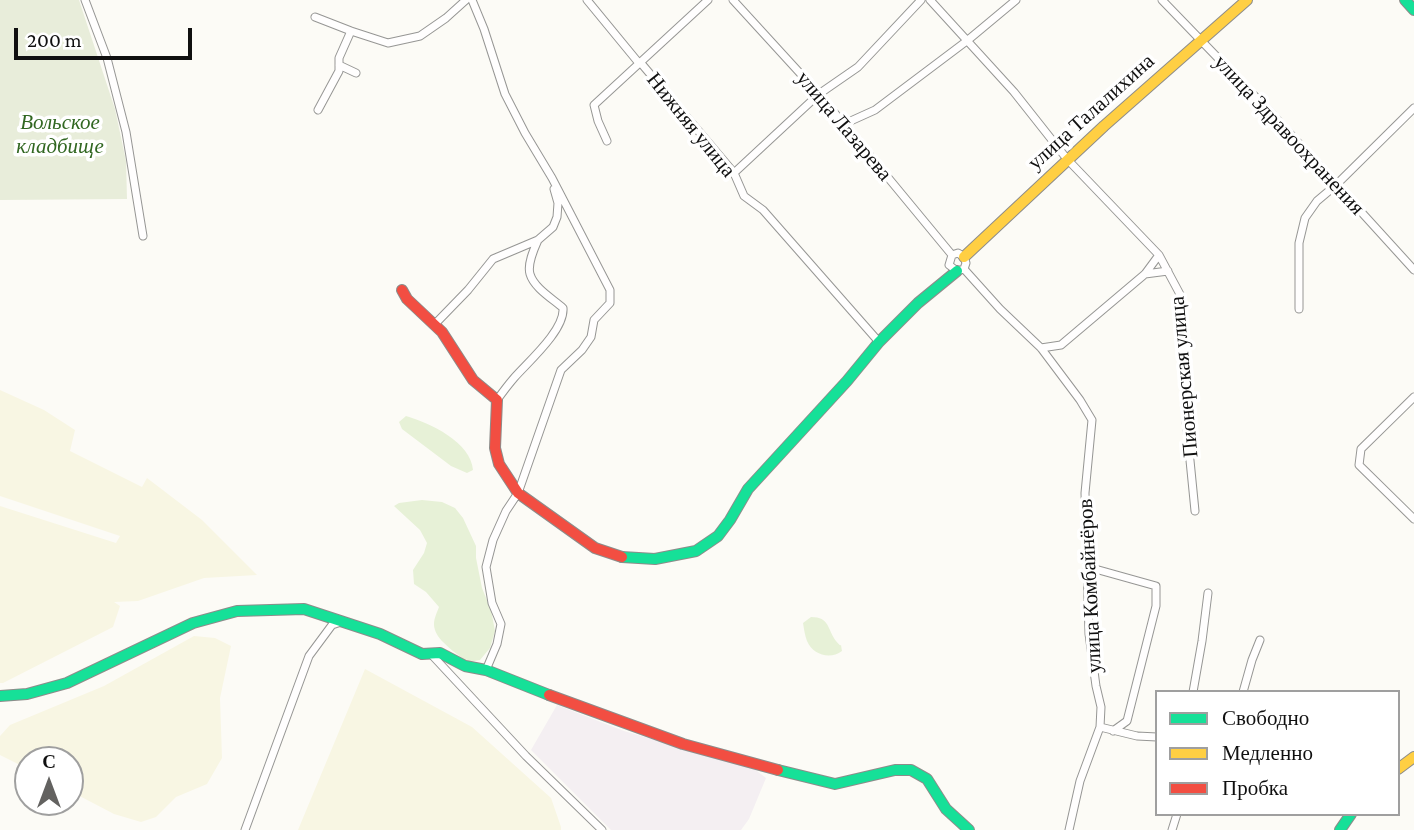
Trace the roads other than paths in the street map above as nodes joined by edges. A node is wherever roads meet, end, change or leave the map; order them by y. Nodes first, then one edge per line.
1 (85, 0) edge
2 (466, 0) edge
3 (472, 0) edge
4 (587, 0) edge
5 (707, 0) edge
6 (733, 0) edge
7 (921, 0) edge
8 (930, 0) edge
9 (1016, 0) edge
10 (1162, 0) edge
11 (1247, 0) edge
12 (1405, 0) edge
13 (1414, 10) edge
14 (314, 17) dead end
15 (351, 31) junction
16 (968, 40) junction
17 (1200, 40) junction
18 (639, 62) junction
19 (339, 65) junction
20 (356, 73) dead end
21 (819, 94) junction
22 (1414, 108) edge
23 (318, 110) dead end
24 (844, 124) junction
25 (607, 141) dead end
26 (1068, 159) junction
27 (734, 173) junction
28 (552, 178) junction
29 (1336, 185) junction
30 (144, 236) dead end
31 (538, 240) junction
32 (952, 255) junction
33 (1159, 255) junction
34 (962, 266) junction
35 (1414, 270) edge
36 (1168, 271) junction
37 (1145, 274) junction
38 (402, 290) dead end
39 (1299, 309) dead end
40 (435, 324) junction
41 (879, 342) junction
42 (1041, 348) junction
43 (1414, 397) edge
44 (497, 400) junction
45 (518, 494) junction
46 (1195, 511) dead end
47 (1414, 519) edge
48 (1088, 567) junction
49 (1208, 593) dead end
50 (344, 620) junction
51 (1260, 640) dead end
52 (430, 653) junction
53 (486, 670) junction
54 (1193, 690) edge
55 (1244, 690) edge
56 (0, 696) edge
57 (1100, 727) junction
58 (1113, 731) junction
59 (1155, 737) edge
60 (245, 830) edge
61 (602, 830) edge
62 (969, 830) edge
63 (1069, 830) edge

1 - 30 street
2 - 15 street
3 - 28 street
4 - 18 street, Нижняя улица
5 - 18 street
6 - 21 street, улица Лазарева
7 - 21 street
8 - 16 street, Пионерская улица
9 - 16 street
10 - 17 street, улица Здравоохранения
11 - 17 street, улица Талалихина
12 - 13 street
14 - 15 street
15 - 19 street
16 - 24 street
16 - 26 street, Пионерская улица
17 - 26 street, улица Талалихина
17 - 29 street, улица Здравоохранения
18 - 25 street
18 - 27 street, Нижняя улица
19 - 20 street
19 - 23 street
21 - 24 street, улица Лазарева
21 - 27 street
22 - 29 street
24 - 32 street, улица Лазарева
26 - 33 street, Пионерская улица
26 - 34 street, улица Талалихина
27 - 41 street, Нижняя улица
28 - 31 street
28 - 45 street
29 - 35 street, улица Здравоохранения
29 - 39 street
31 - 40 street
31 - 44 street
32 - 34 street
32 - 34 street
33 - 36 street, Пионерская улица
33 - 37 street
34 - 41 street, улица Талалихина
34 - 42 street
36 - 37 street
36 - 46 street, Пионерская улица
37 - 42 street
38 - 40 street
40 - 44 street
41 - 45 street, улица Талалихина
42 - 48 street, улица Комбайнёров
43 - 47 street
44 - 45 street
45 - 53 street
48 - 57 street, улица Комбайнёров
48 - 58 street
49 - 54 street
50 - 52 street
50 - 56 street
50 - 60 street
51 - 55 street
52 - 53 street
52 - 61 street
53 - 62 street
57 - 58 street
57 - 63 street, улица Комбайнёров
58 - 59 street

